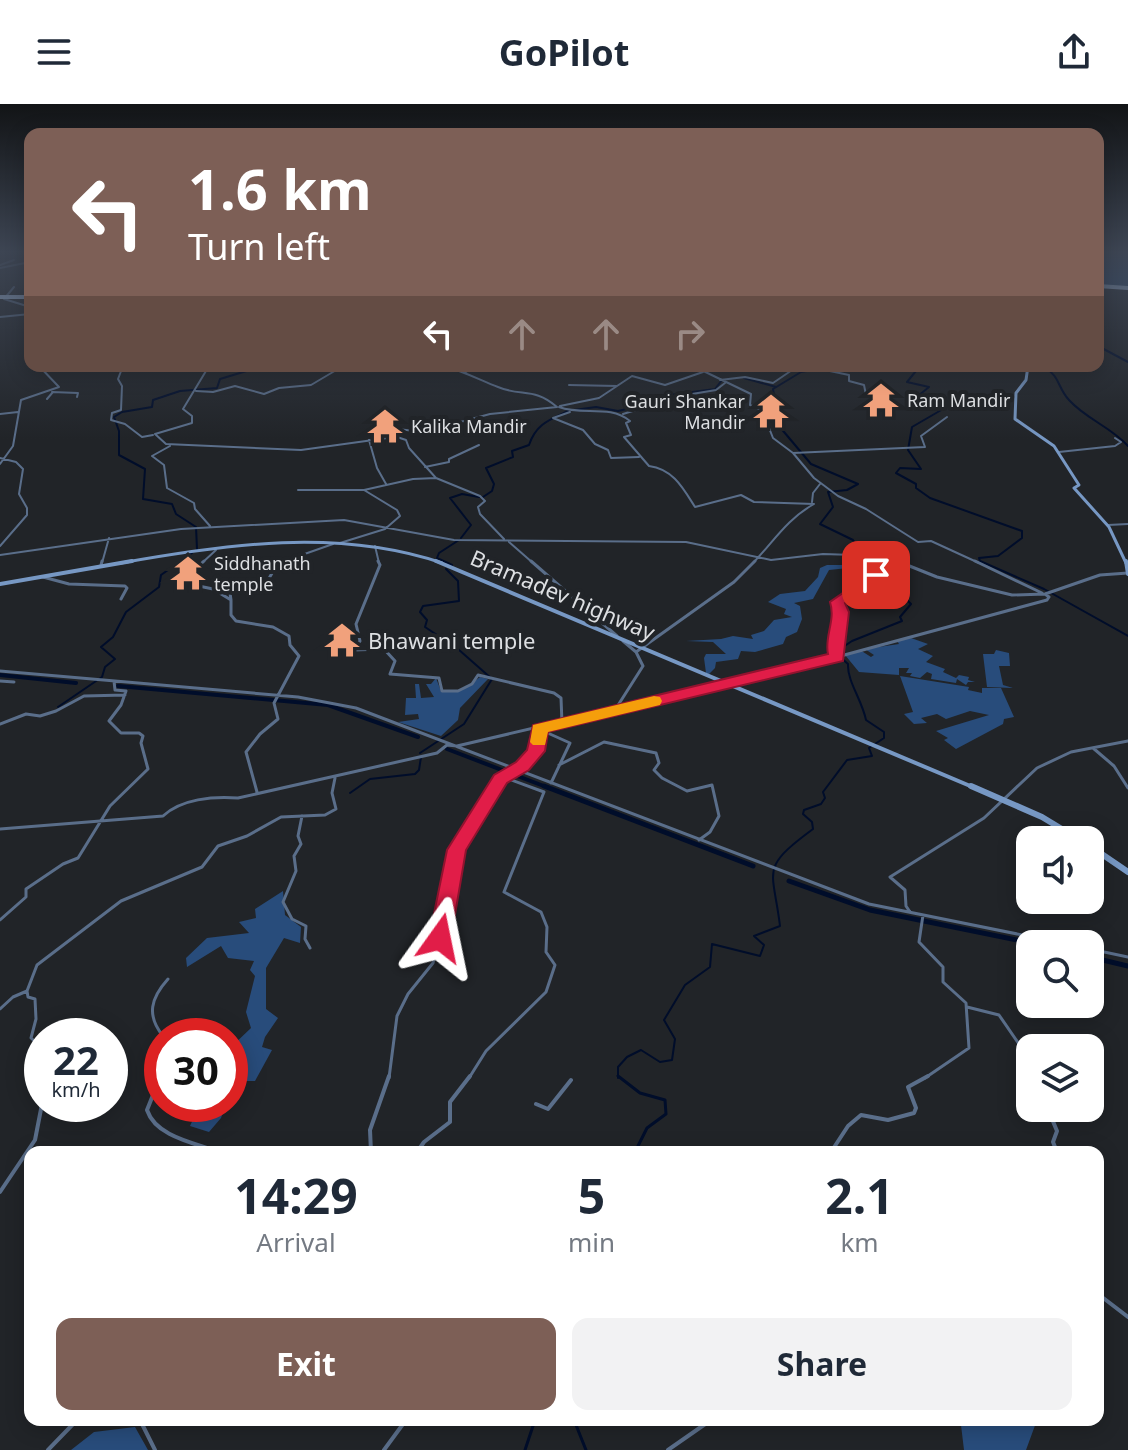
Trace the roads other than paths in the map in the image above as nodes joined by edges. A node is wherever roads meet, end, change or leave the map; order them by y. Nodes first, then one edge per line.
1 (24, 315) edge
2 (0, 317) edge
3 (45, 372) edge
4 (121, 372) edge
5 (206, 372) edge
6 (333, 372) edge
7 (466, 372) edge
8 (703, 372) joint
9 (789, 372) edge
10 (840, 372) edge
11 (1027, 372) edge
12 (723, 382) junction
13 (569, 385) dead end
14 (621, 386) junction
15 (197, 390) junction
16 (51, 392) junction
17 (866, 395) dead end
18 (77, 397) dead end
19 (47, 399) dead end
20 (557, 406) junction
21 (570, 411) junction
22 (18, 412) junction
23 (0, 414) edge
24 (623, 414) junction
25 (947, 417) dead end
26 (155, 434) junction
27 (397, 437) junction
28 (1115, 438) dead end
29 (369, 440) junction
30 (479, 445) dead end
31 (170, 446) junction
32 (1059, 452) junction
33 (793, 453) junction
34 (639, 457) junction
35 (2, 458) edge
36 (0, 464) edge
37 (425, 467) junction
38 (436, 478) junction
39 (822, 483) junction
40 (386, 484) junction
41 (298, 490) dead end
42 (364, 490) junction
43 (812, 502) junction
44 (1128, 524) edge
45 (1108, 525) junction
46 (210, 526) junction
47 (387, 528) junction
48 (109, 538) junction
49 (507, 541) junction
50 (341, 543) junction
51 (0, 546) edge
52 (375, 546) junction
53 (216, 550) junction
54 (0, 555) edge
55 (865, 555) junction
56 (754, 558) junction
57 (99, 568) junction
58 (1128, 573) edge
59 (43, 577) junction
60 (0, 584) edge
61 (1045, 594) junction
62 (121, 599) dead end
63 (231, 600) junction
64 (618, 637) junction
65 (642, 647) junction
66 (636, 652) junction
67 (837, 657) junction
68 (0, 671) edge
69 (0, 681) edge
70 (114, 681) junction
71 (14, 682) dead end
72 (727, 682) junction
73 (125, 695) junction
74 (278, 697) junction
75 (615, 710) junction
76 (562, 723) junction
77 (0, 724) edge
78 (540, 729) junction
79 (1128, 741) edge
80 (457, 746) junction
81 (1093, 748) junction
82 (559, 765) junction
83 (511, 773) junction
84 (336, 777) junction
85 (551, 783) junction
86 (1128, 788) edge
87 (258, 793) junction
88 (1005, 801) junction
89 (302, 816) junction
90 (98, 823) junction
91 (1057, 826) edge
92 (0, 829) edge
93 (699, 840) junction
94 (1104, 856) edge
95 (1128, 872) edge
96 (910, 912) junction
97 (922, 916) junction
98 (0, 920) edge
99 (1016, 934) edge
100 (310, 948) dead end
101 (1104, 952) edge
102 (1128, 957) edge
103 (168, 979) dead end
104 (27, 991) junction
105 (967, 1007) junction
106 (0, 1009) edge
107 (36, 1018) edge
108 (151, 1018) edge
109 (1016, 1040) edge
110 (571, 1080) dead end
111 (536, 1104) dead end
112 (40, 1122) edge
113 (151, 1122) edge
114 (1053, 1122) edge
115 (32, 1146) edge
116 (203, 1146) edge
117 (371, 1146) edge
118 (421, 1146) edge
119 (835, 1146) edge
120 (1055, 1146) edge
121 (24, 1158) edge
122 (0, 1192) edge
123 (1104, 1299) edge
124 (1128, 1317) edge
125 (71, 1426) edge
126 (143, 1426) edge
127 (402, 1426) edge
128 (706, 1426) edge
129 (48, 1450) edge
130 (155, 1450) edge
131 (384, 1450) edge
132 (668, 1450) edge

1 - 2 street
3 - 16 street
4 - 26 street
5 - 15 street
6 - 15 street
7 - 20 street
8 - 12 street
8 - 14 street
9 - 12 street
10 - 17 street
11 - 32 street
12 - 24 street
12 - 33 street
13 - 14 street
14 - 20 street
15 - 26 street
16 - 18 street
16 - 19 street
16 - 22 street
20 - 21 street
20 - 27 street
21 - 24 street
21 - 34 street
22 - 23 street
22 - 35 street
24 - 34 street
25 - 33 street
26 - 31 street
27 - 29 street
27 - 37 street
28 - 32 street
29 - 31 street
29 - 40 street
30 - 37 street
31 - 46 street
32 - 45 street
33 - 39 street
34 - 43 street
35 - 36 street
35 - 51 street
37 - 38 street
38 - 40 street
38 - 49 street
39 - 43 street
39 - 61 street
40 - 42 street
41 - 42 street
42 - 47 street
43 - 56 street
44 - 45 street
45 - 58 street
46 - 47 street
46 - 48 street
47 - 49 street
47 - 50 street
48 - 54 street
48 - 57 street
49 - 56 street
49 - 64 street
50 - 52 street, Bramadev highway
50 - 53 street, Bramadev highway
50 - 63 street
52 - 64 street, Bramadev highway
52 - 76 street
53 - 57 street, Bramadev highway
53 - 63 street
55 - 56 street
55 - 61 street
55 - 67 street
56 - 65 street
57 - 59 street, Bramadev highway
58 - 61 street
59 - 60 street, Bramadev highway
59 - 62 street
61 - 67 street
63 - 74 street
64 - 65 street, Bramadev highway
64 - 66 street
65 - 66 street
65 - 72 street, Bramadev highway
66 - 75 street
67 - 72 street
68 - 70 street
69 - 71 street
70 - 73 street
70 - 74 street
72 - 75 street
72 - 88 street, Bramadev highway
73 - 77 street
73 - 90 street
74 - 80 street
74 - 87 street
75 - 76 street
76 - 78 street
78 - 80 street
78 - 82 street
78 - 83 street
79 - 81 street
80 - 83 street
80 - 84 street
81 - 86 street
81 - 88 street
82 - 85 street
82 - 93 street
83 - 85 street
83 - 117 street
83 - 118 street
84 - 87 street
84 - 89 street
85 - 93 street
87 - 90 street
88 - 91 street, Bramadev highway
88 - 96 street
89 - 100 street
89 - 104 street
90 - 92 street
90 - 98 street
93 - 96 street
94 - 95 street
96 - 97 street
97 - 99 street
97 - 105 street
101 - 102 street
103 - 108 street
104 - 106 street
104 - 107 street
105 - 109 street
105 - 119 street
110 - 111 street
112 - 115 street
113 - 116 street
114 - 120 street
121 - 122 street
123 - 124 street
125 - 129 street
126 - 130 street
127 - 131 street
128 - 132 street

